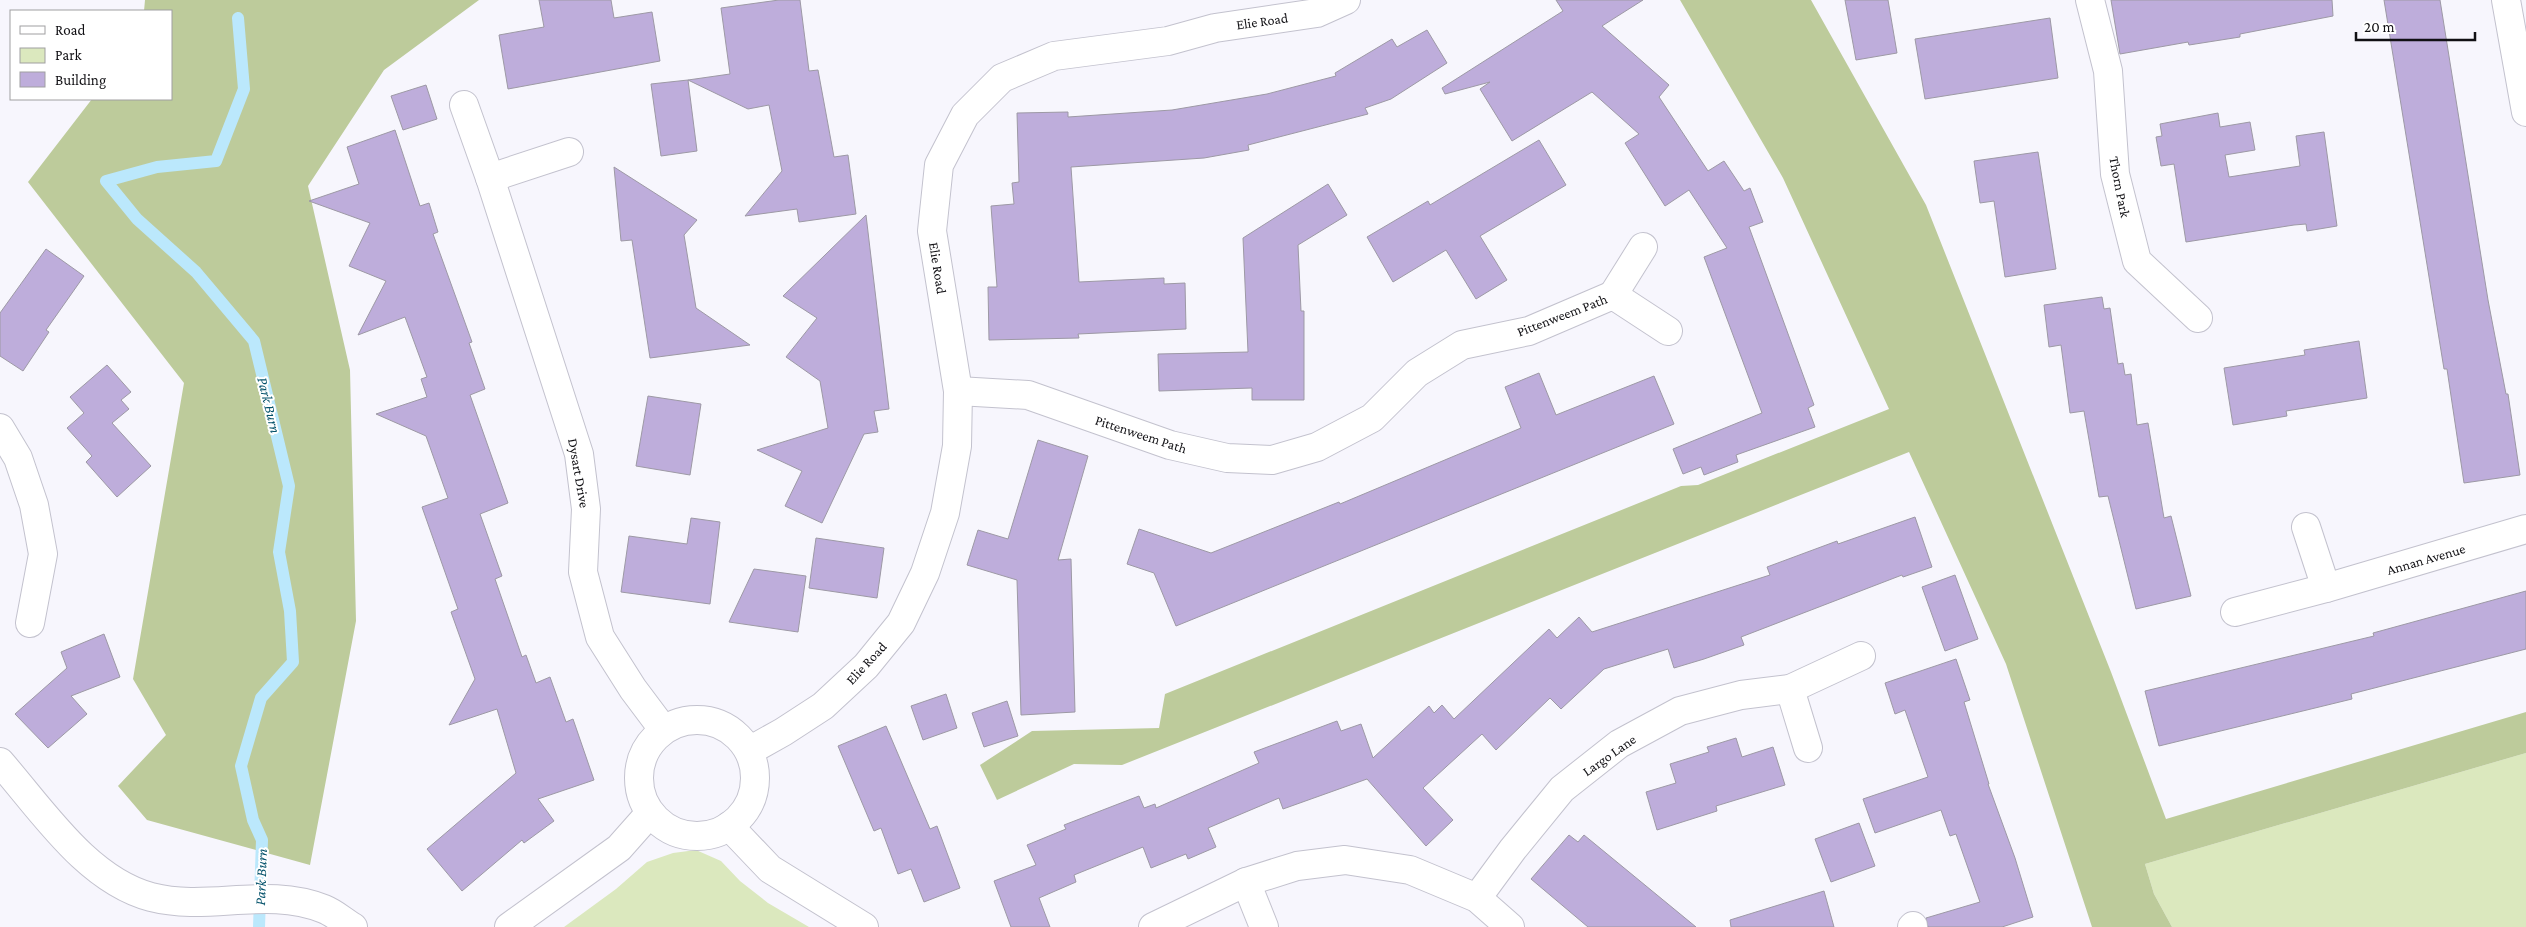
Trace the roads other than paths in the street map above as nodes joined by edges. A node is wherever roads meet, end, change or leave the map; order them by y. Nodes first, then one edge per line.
1 (1346, 0) edge
2 (2090, 0) edge
3 (2506, 0) edge
4 (464, 105) dead end
5 (2526, 112) edge
6 (569, 152) dead end
7 (490, 178) junction
8 (1643, 247) dead end
9 (1613, 295) junction
10 (2198, 318) dead end
11 (1668, 331) dead end
12 (958, 391) junction
13 (0, 428) edge
14 (2306, 527) dead end
15 (2526, 529) edge
16 (2326, 588) junction
17 (2235, 612) dead end
18 (30, 623) dead end
19 (1860, 656) dead end
20 (1790, 689) junction
21 (663, 729) junction
22 (1808, 748) dead end
23 (749, 751) junction
24 (0, 762) edge
25 (650, 813) junction
26 (729, 826) junction
27 (1246, 882) junction
28 (1477, 898) junction
29 (352, 927) edge
30 (509, 927) edge
31 (864, 927) edge
32 (1153, 927) edge
33 (1264, 927) edge
34 (1510, 927) edge

1 - 12 street, Elie Road
2 - 10 street, Thorn Park
3 - 5 street
4 - 7 street, Dysart Drive
6 - 7 street
7 - 21 street, Dysart Drive
8 - 9 street, Pittenweem Path
9 - 11 street, Pittenweem Path
9 - 12 street, Pittenweem Path
12 - 23 street, Elie Road
13 - 18 street
14 - 16 street
15 - 16 street, Annan Avenue
16 - 17 street, Annan Avenue
19 - 20 street, Largo Lane
20 - 22 street
20 - 28 street, Largo Lane
21 - 23 street
21 - 25 street
23 - 26 street
24 - 29 street
25 - 26 street
25 - 30 street
26 - 31 street
27 - 28 street
27 - 32 street
27 - 33 street
28 - 34 street

